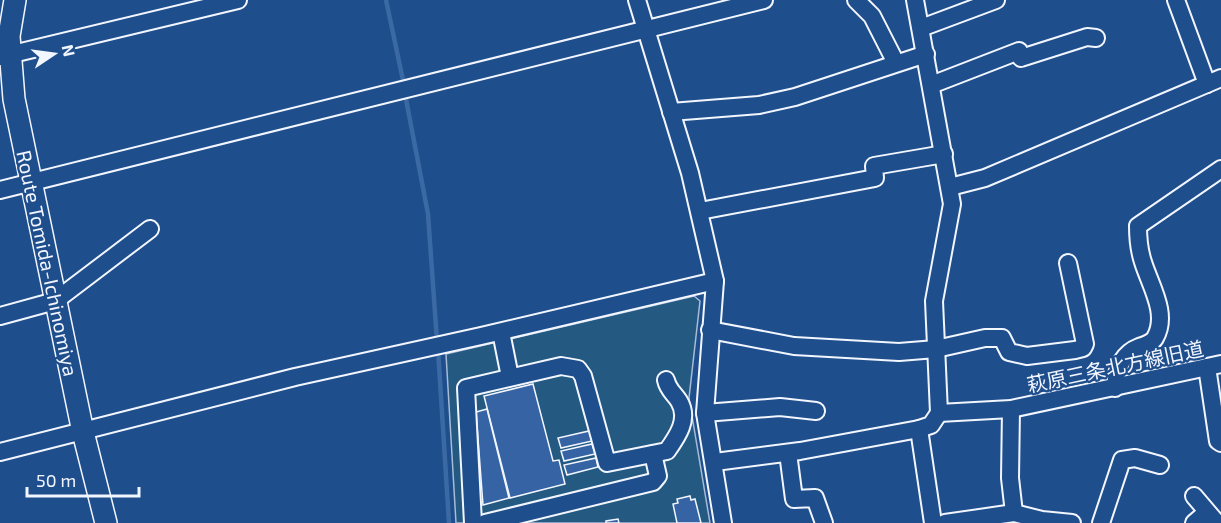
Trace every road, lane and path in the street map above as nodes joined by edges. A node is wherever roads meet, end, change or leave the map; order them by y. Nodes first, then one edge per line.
1 (238, 0) edge
2 (637, 0) edge
3 (764, 0) edge
4 (856, 0) edge
5 (915, 0) edge
6 (996, 0) edge
7 (1176, 0) edge
8 (10, 1) edge
9 (921, 28) junction
10 (646, 29) junction
11 (1096, 38) dead end
12 (926, 54) junction
13 (6, 56) edge
14 (896, 63) junction
15 (1214, 81) edge
16 (931, 85) junction
17 (7, 101) edge
18 (670, 112) junction
19 (944, 154) junction
20 (1221, 169) edge
21 (31, 182) junction
22 (950, 187) junction
23 (0, 190) edge
24 (700, 211) junction
25 (150, 229) dead end
26 (1068, 262) dead end
27 (715, 281) junction
28 (55, 301) junction
29 (0, 316) edge
30 (710, 330) junction
31 (501, 332) junction
32 (936, 349) junction
33 (1214, 366) edge
34 (510, 377) junction
35 (666, 380) dead end
36 (1115, 388) junction
37 (1011, 409) junction
38 (816, 411) dead end
39 (705, 413) junction
40 (939, 413) junction
41 (919, 429) junction
42 (83, 432) junction
43 (1221, 442) edge
44 (0, 452) edge
45 (788, 453) junction
46 (652, 454) junction
47 (715, 462) junction
48 (1160, 465) dead end
49 (1194, 496) dead end
50 (1014, 513) junction
51 (1212, 517) edge
52 (525, 518) edge
53 (106, 523) edge
54 (473, 523) edge
55 (485, 523) edge
56 (723, 523) edge
57 (824, 523) edge
58 (933, 523) edge
59 (945, 523) edge
60 (1072, 523) edge
61 (1101, 523) edge
62 (1194, 523) edge

1 - 13 street
2 - 10 street
3 - 10 street
4 - 14 street
5 - 9 street
6 - 9 street
7 - 15 street
8 - 13 main road, Route Tomida-Ichinomiya
9 - 12 street
10 - 18 street
10 - 21 street
11 - 16 street
12 - 14 street
12 - 16 street
13 - 17 main road, Route Tomida-Ichinomiya
14 - 18 street
15 - 22 street
16 - 19 street
17 - 21 main road, Route Tomida-Ichinomiya
18 - 24 street
19 - 22 street
19 - 24 street
20 - 36 street
21 - 23 street
21 - 28 main road, Route Tomida-Ichinomiya
22 - 32 street
24 - 27 street
25 - 28 street
26 - 32 street
27 - 30 street
27 - 31 street
28 - 29 street
28 - 42 main road, Route Tomida-Ichinomiya
30 - 32 street
30 - 39 street
31 - 34 street
31 - 42 street
32 - 40 street
33 - 36 street, 萩原三条北方線旧道
33 - 43 street
34 - 46 street
34 - 54 street
35 - 46 street
36 - 37 street, 萩原三条北方線旧道
37 - 40 street
37 - 50 street, 萩原三条北方線旧道
38 - 39 street
39 - 47 street
40 - 41 street
41 - 45 street
41 - 58 street
42 - 44 street
42 - 53 main road, Route Tomida-Ichinomiya
45 - 47 street
45 - 57 street
46 - 52 street
47 - 56 street
48 - 61 street
49 - 51 street
50 - 59 street
50 - 60 street
51 - 62 street
52 - 55 street

